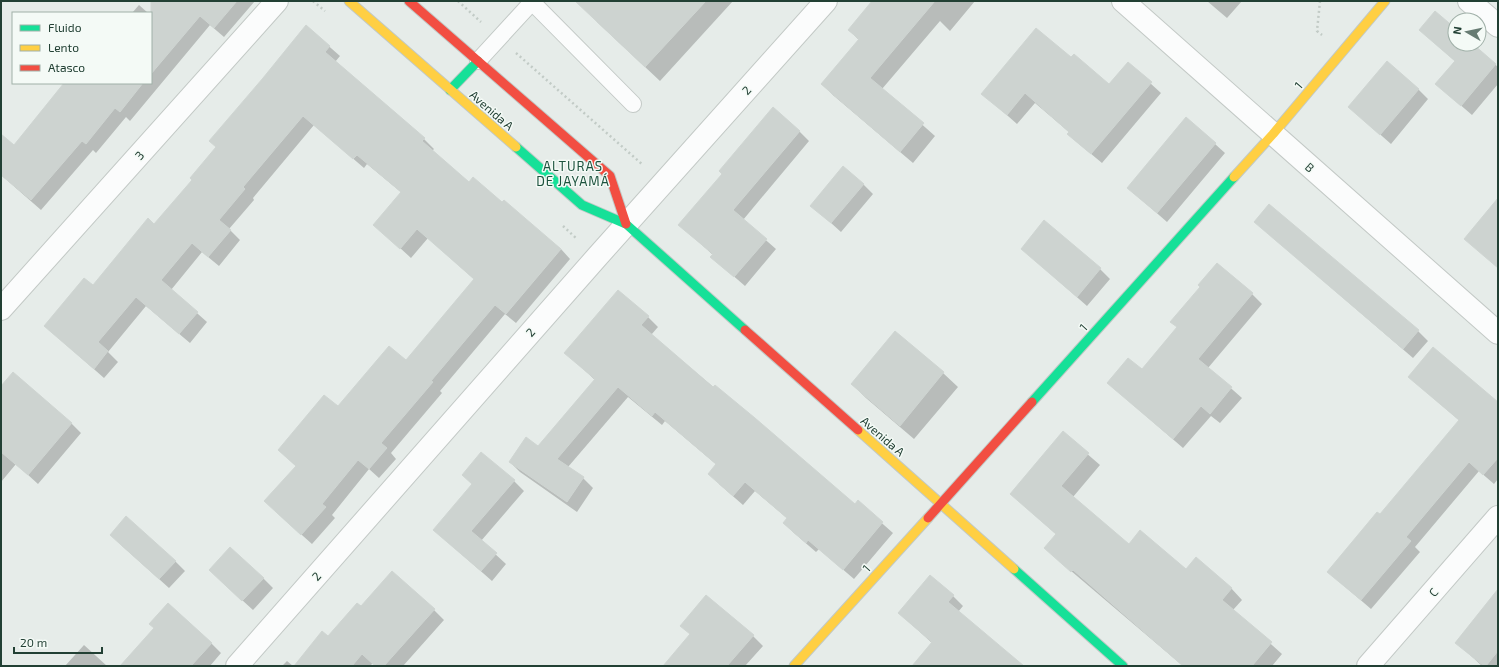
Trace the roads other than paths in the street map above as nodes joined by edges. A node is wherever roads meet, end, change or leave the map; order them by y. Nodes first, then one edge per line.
1 (277, 1) edge
2 (349, 1) edge
3 (409, 1) edge
4 (532, 1) edge
5 (826, 1) edge
6 (1122, 1) edge
7 (1385, 1) edge
8 (1469, 1) edge
9 (1498, 26) edge
10 (478, 61) junction
11 (450, 90) junction
12 (633, 104) dead end
13 (1272, 134) junction
14 (626, 224) junction
15 (1, 309) edge
16 (1498, 332) edge
17 (941, 503) junction
18 (1498, 517) edge
19 (237, 666) edge
20 (794, 666) edge
21 (1123, 666) edge
22 (1368, 666) edge

1 - 15 street, 3
2 - 11 main road, Avenida A
3 - 10 main road
4 - 10 lane
4 - 12 lane
5 - 14 street, 2
6 - 13 street, B
7 - 13 main road, 1
8 - 9 street
10 - 11 main road
10 - 14 main road
11 - 14 main road, Avenida A
13 - 16 street, B
13 - 17 main road, 1
14 - 17 main road, Avenida A
14 - 19 street, 2
17 - 20 main road, 1
17 - 21 main road, Avenida A
18 - 22 street, C

